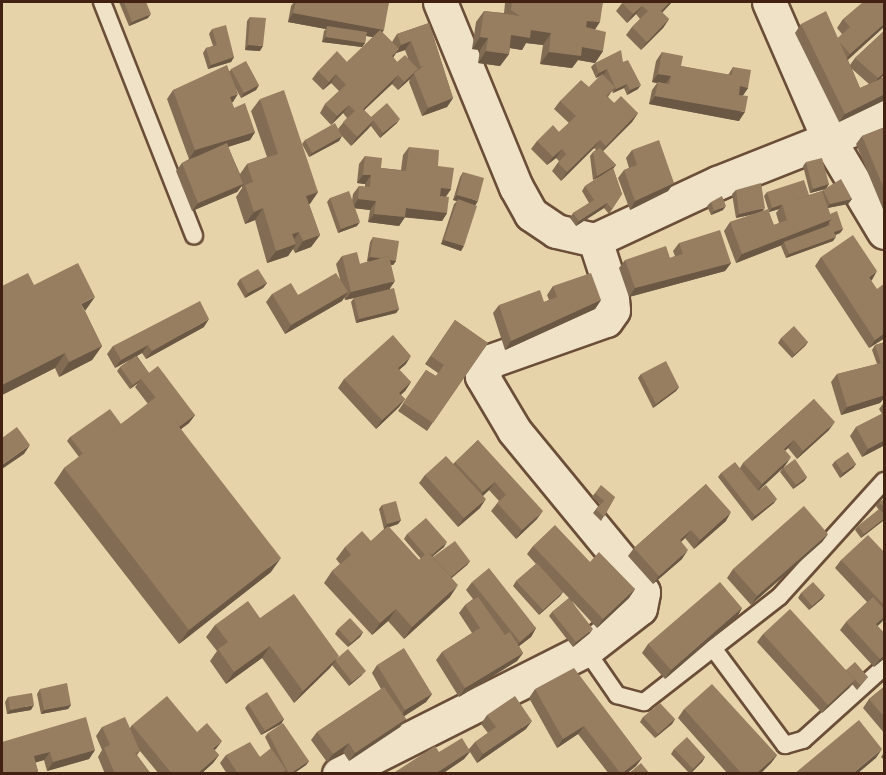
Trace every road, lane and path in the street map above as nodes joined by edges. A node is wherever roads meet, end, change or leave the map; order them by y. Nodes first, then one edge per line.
1 (102, 2) edge
2 (440, 2) edge
3 (769, 2) edge
4 (885, 117) edge
5 (829, 140) junction
6 (885, 232) edge
7 (194, 236) dead end
8 (595, 240) junction
9 (885, 481) edge
10 (713, 648) junction
11 (586, 650) junction
12 (885, 667) edge
13 (339, 774) edge

1 - 7 lane
2 - 8 street
3 - 5 street
4 - 5 street
5 - 6 street
5 - 8 street
8 - 11 street
9 - 10 lane
10 - 11 lane
10 - 12 lane
11 - 13 street

